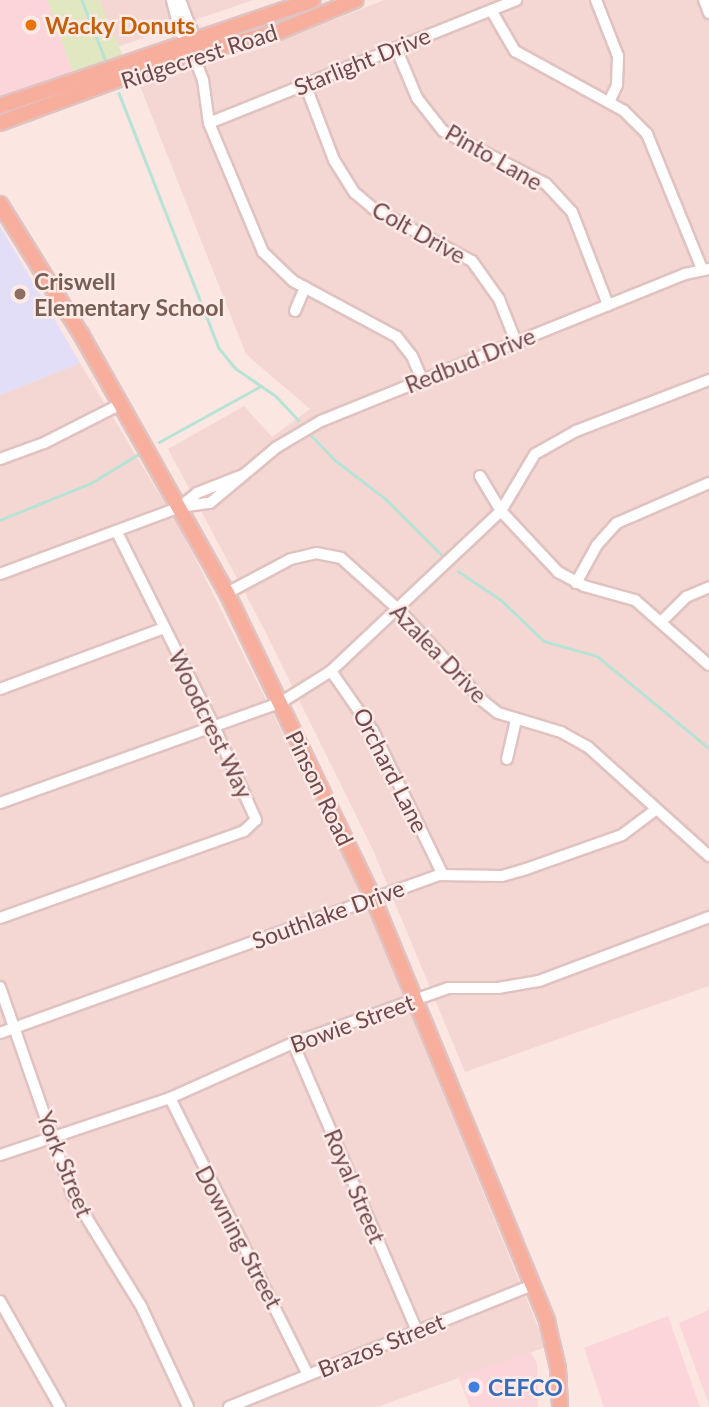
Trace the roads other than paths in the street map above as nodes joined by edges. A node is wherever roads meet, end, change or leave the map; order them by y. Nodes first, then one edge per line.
1 (173, 0) edge
2 (180, 0) edge
3 (313, 0) edge
4 (356, 0) edge
5 (516, 0) edge
6 (596, 0) edge
7 (704, 0) edge
8 (491, 10) junction
9 (709, 13) edge
10 (191, 47) junction
11 (396, 48) junction
12 (305, 84) junction
13 (609, 102) junction
14 (0, 106) edge
15 (0, 123) edge
16 (209, 123) junction
17 (0, 204) edge
18 (706, 269) edge
19 (305, 288) junction
20 (608, 305) junction
21 (295, 311) dead end
22 (516, 342) junction
23 (422, 379) junction
24 (706, 381) edge
25 (709, 394) edge
26 (119, 405) junction
27 (0, 459) edge
28 (480, 476) dead end
29 (709, 482) edge
30 (180, 507) junction
31 (501, 511) junction
32 (117, 532) junction
33 (0, 574) edge
34 (576, 583) junction
35 (709, 587) edge
36 (227, 593) junction
37 (398, 610) junction
38 (663, 620) junction
39 (164, 628) junction
40 (709, 665) edge
41 (331, 671) junction
42 (0, 689) edge
43 (279, 703) junction
44 (516, 720) junction
45 (214, 726) junction
46 (507, 759) dead end
47 (0, 803) edge
48 (654, 811) junction
49 (709, 856) edge
50 (443, 875) junction
51 (373, 898) junction
52 (709, 917) edge
53 (0, 918) edge
54 (0, 987) edge
55 (417, 1000) junction
56 (14, 1028) junction
57 (0, 1033) edge
58 (293, 1042) junction
59 (170, 1098) junction
60 (52, 1135) junction
61 (0, 1155) edge
62 (533, 1285) junction
63 (0, 1301) edge
64 (416, 1329) junction
65 (308, 1375) junction
66 (60, 1407) edge
67 (188, 1407) edge
68 (229, 1407) edge
69 (560, 1407) edge

1 - 10 street
2 - 10 street
3 - 10 main road, Ridgecrest Road
4 - 10 main road, Ridgecrest Road
5 - 8 street, Starlight Drive
6 - 13 street
7 - 9 street
8 - 11 street, Starlight Drive
8 - 13 street
10 - 14 main road, Ridgecrest Road
10 - 15 main road, Ridgecrest Road
10 - 16 street
11 - 12 street, Starlight Drive
11 - 20 street, Pinto Lane
12 - 16 street, Starlight Drive
12 - 22 street, Colt Drive
13 - 18 street
16 - 19 street
17 - 26 main road, Pinson Road
18 - 20 street, Redbud Drive
19 - 21 street
19 - 23 street
20 - 22 street, Redbud Drive
22 - 23 street, Redbud Drive
23 - 30 street, Redbud Drive
24 - 25 street
24 - 31 street
26 - 27 street
26 - 30 main road, Pinson Road
28 - 31 street
29 - 34 street
30 - 32 street, Redbud Drive
30 - 36 main road, Pinson Road
31 - 34 street
31 - 37 street
32 - 33 street, Redbud Drive
32 - 39 street, Woodcrest Way
34 - 38 street
35 - 38 street
36 - 37 street, Azalea Drive
36 - 43 main road, Pinson Road
37 - 41 street
37 - 44 street, Azalea Drive
38 - 40 street
39 - 42 street
39 - 45 street, Woodcrest Way
41 - 43 street
41 - 50 street, Orchard Lane
43 - 45 street
43 - 51 main road, Pinson Road
44 - 46 street
44 - 48 street, Azalea Drive
45 - 47 street
45 - 53 street, Woodcrest Way
48 - 49 street, Azalea Drive
48 - 50 street, Southlake Drive
50 - 51 street, Southlake Drive
51 - 55 main road, Pinson Road
51 - 56 street, Southlake Drive
52 - 55 street, Bowie Street
54 - 56 street, York Street
55 - 58 street, Bowie Street
55 - 62 main road, Pinson Road
56 - 57 street, Southlake Drive
56 - 60 street, York Street
58 - 59 street, Bowie Street
58 - 64 street, Royal Street
59 - 60 street, Bowie Street
59 - 65 street, Downing Street
60 - 61 street, Bowie Street
60 - 67 street, York Street
62 - 64 street, Brazos Street
62 - 69 main road, Pinson Road
63 - 66 street
64 - 65 street, Brazos Street
65 - 68 street, Brazos Street

